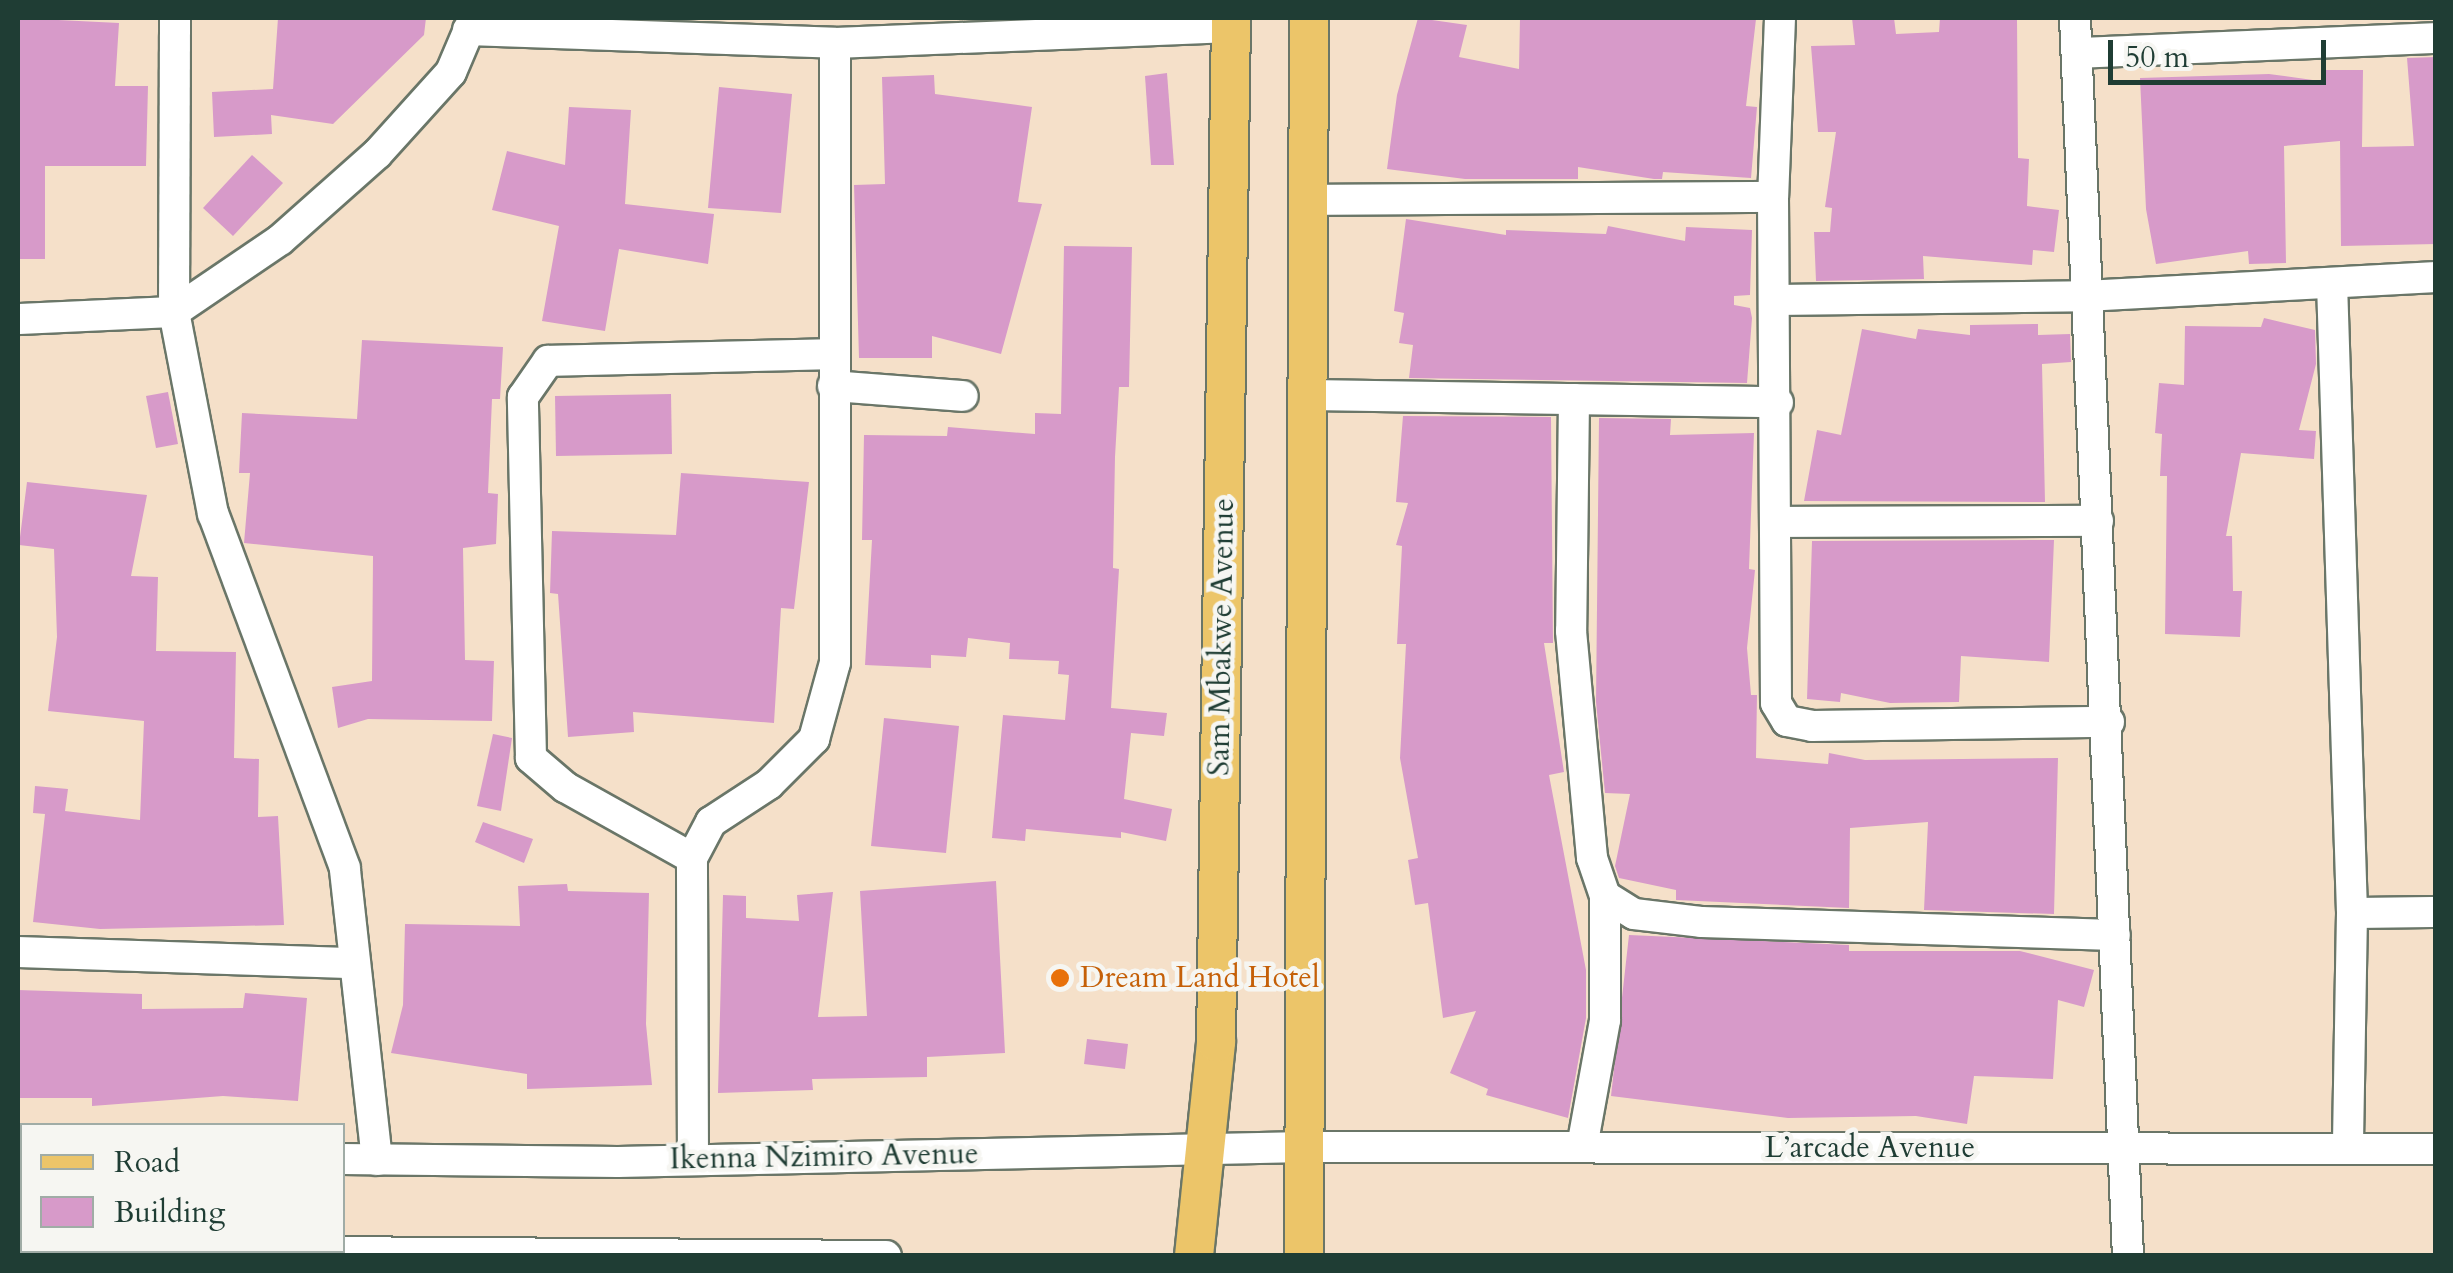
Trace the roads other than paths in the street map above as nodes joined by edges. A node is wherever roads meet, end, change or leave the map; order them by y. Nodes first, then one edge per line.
1 (174, 18) edge
2 (1309, 18) edge
3 (1780, 18) edge
4 (2075, 18) edge
5 (1231, 22) edge
6 (471, 24) edge
7 (1005, 27) edge
8 (2436, 38) edge
9 (834, 43) junction
10 (2078, 54) junction
11 (1773, 197) junction
12 (1309, 200) junction
13 (2436, 277) edge
14 (2332, 283) junction
15 (2085, 296) junction
16 (1776, 300) junction
17 (174, 312) junction
18 (18, 320) edge
19 (833, 354) junction
20 (834, 386) junction
21 (1309, 395) junction
22 (964, 396) dead end
23 (1574, 399) junction
24 (1778, 402) junction
25 (2098, 521) junction
26 (1777, 522) junction
27 (2109, 722) junction
28 (692, 858) junction
29 (1605, 896) junction
30 (2436, 912) edge
31 (2352, 913) junction
32 (2115, 935) junction
33 (18, 952) edge
34 (355, 962) junction
35 (1306, 1146) junction
36 (1582, 1146) junction
37 (1209, 1147) junction
38 (2436, 1148) edge
39 (2348, 1149) junction
40 (2124, 1150) junction
41 (345, 1159) edge
42 (377, 1160) junction
43 (693, 1160) junction
44 (42, 1253) edge
45 (650, 1253) edge
46 (886, 1256) edge
47 (1194, 1256) edge
48 (1304, 1256) edge
49 (2128, 1256) edge

1 - 17 street
2 - 12 main road
3 - 11 street
4 - 10 street
5 - 7 street
5 - 37 main road, Sam Mbakwe Avenue
6 - 9 street
6 - 17 street
7 - 9 street
8 - 10 street
9 - 19 street
10 - 15 street
11 - 12 street
11 - 16 street
12 - 21 main road
13 - 14 street
14 - 15 street
14 - 31 street
15 - 16 street
15 - 25 street
16 - 24 street
17 - 18 street
17 - 34 street
19 - 20 street
19 - 28 street
20 - 22 street
20 - 28 street
21 - 23 street
21 - 35 main road
23 - 24 street
23 - 29 street
24 - 26 street
25 - 26 street
25 - 27 street
26 - 27 street
27 - 32 street
28 - 43 street
29 - 32 street
29 - 36 street
30 - 31 street
31 - 39 street
32 - 40 street
33 - 34 street
34 - 42 street
35 - 36 street, L’arcade Avenue
35 - 37 street, Ikenna Nzimiro Avenue
35 - 48 main road
36 - 40 street, L’arcade Avenue
37 - 43 street, Ikenna Nzimiro Avenue
37 - 47 main road, Sam Mbakwe Avenue
38 - 39 street, L’arcade Avenue
39 - 40 street, L’arcade Avenue
40 - 49 street
41 - 42 street, Ikenna Nzimiro Avenue
42 - 43 street, Ikenna Nzimiro Avenue
44 - 45 street
45 - 46 street

